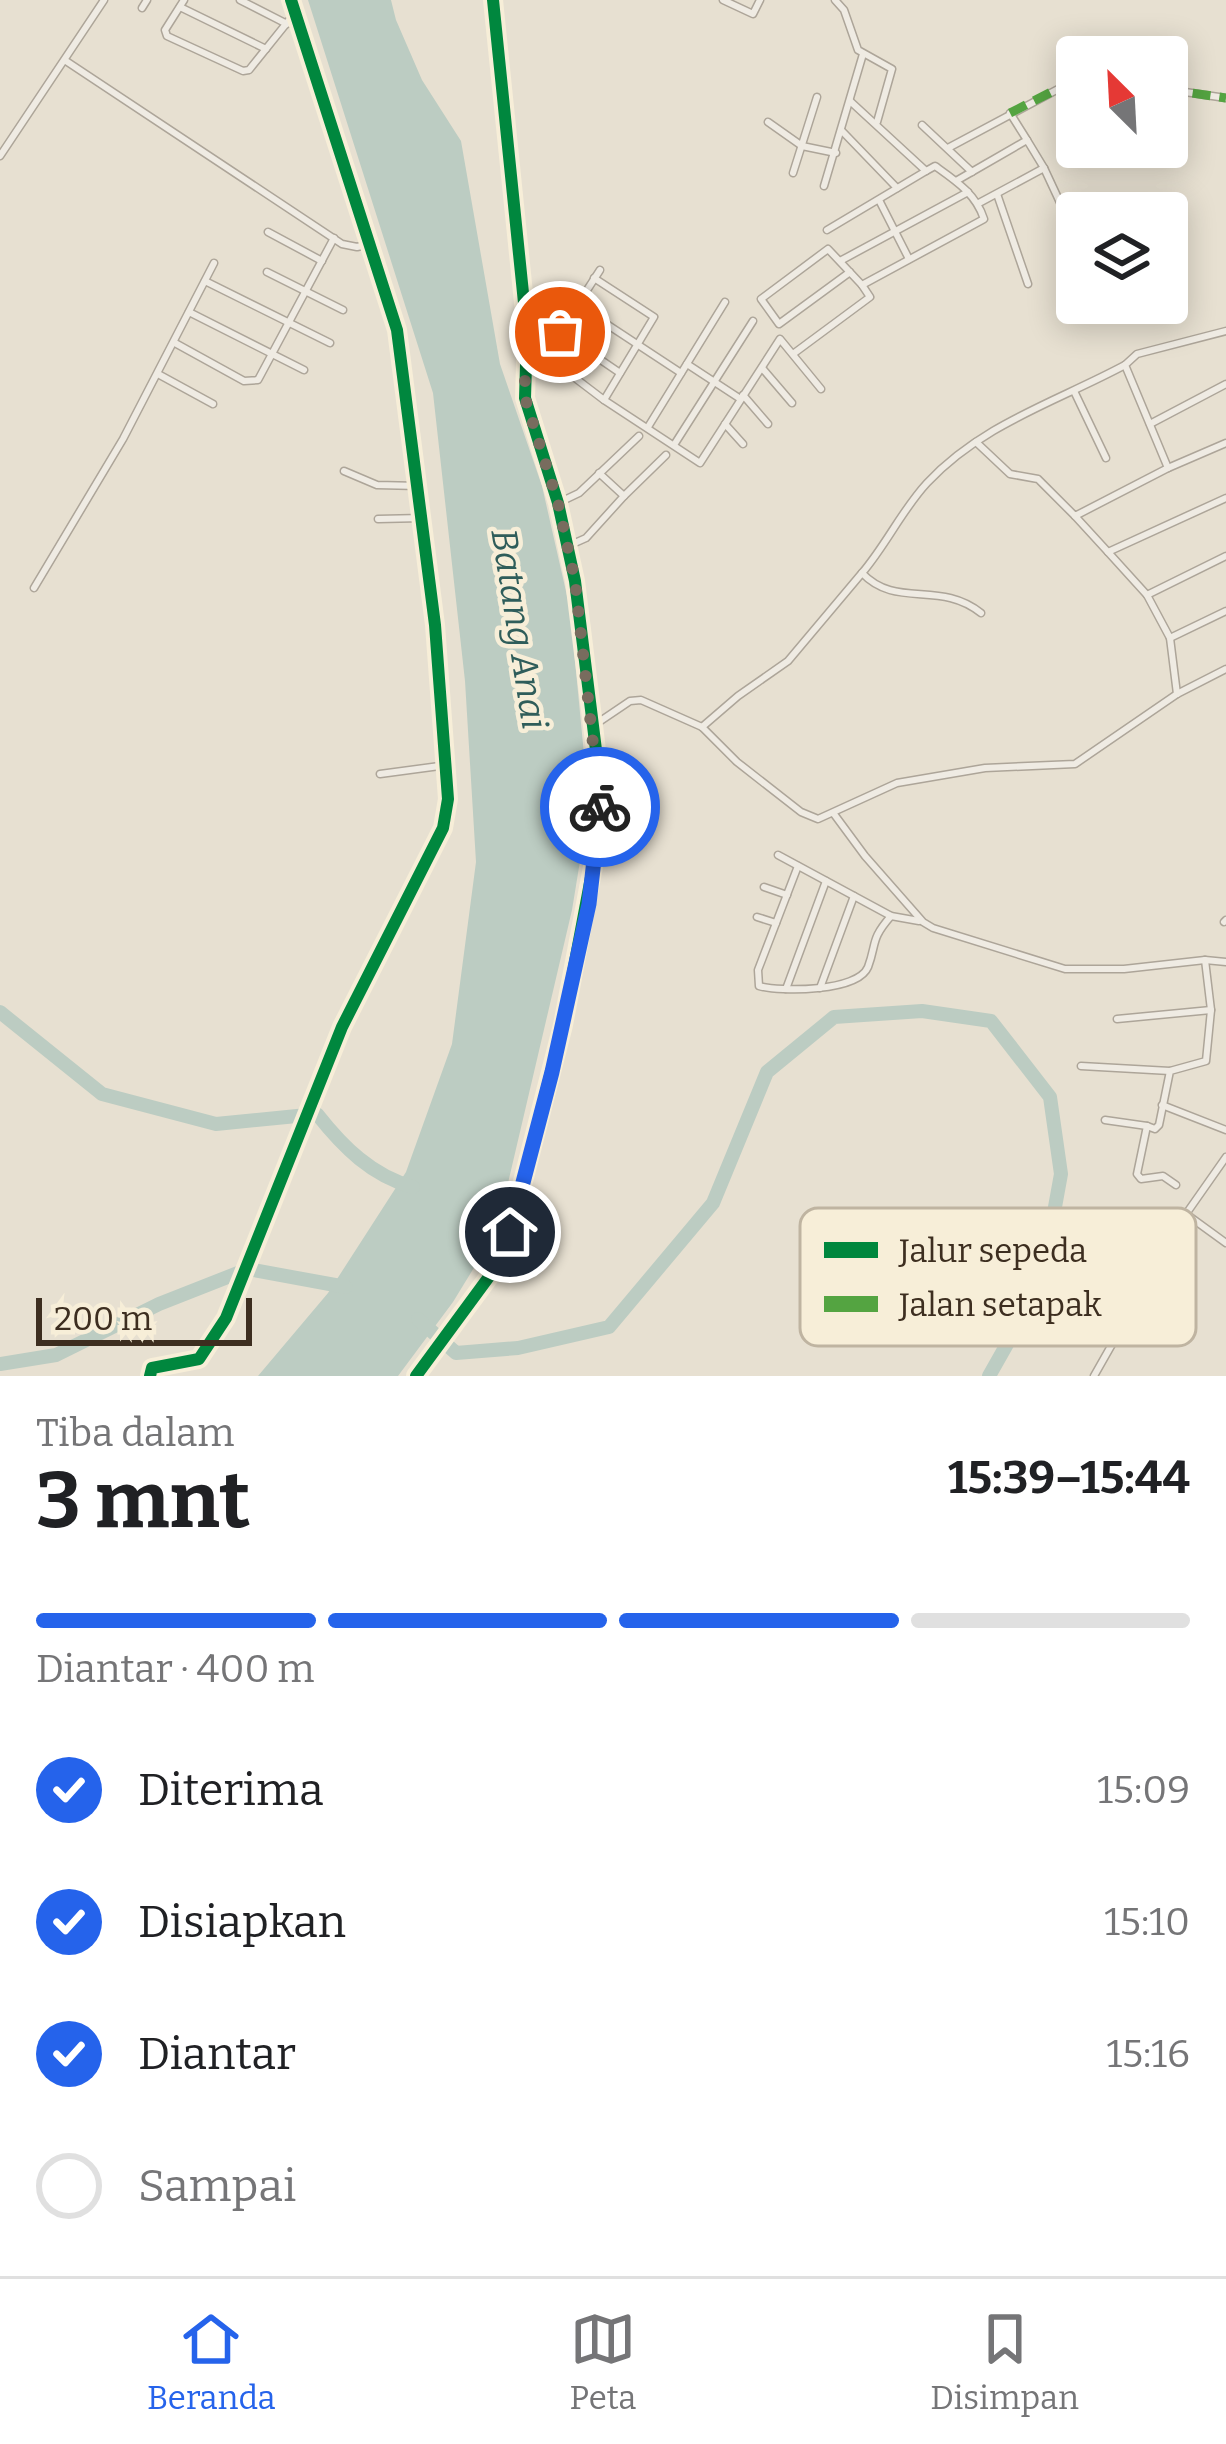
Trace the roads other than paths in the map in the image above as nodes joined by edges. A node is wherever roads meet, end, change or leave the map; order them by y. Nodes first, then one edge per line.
1 (104, 0) edge
2 (240, 0) edge
3 (291, 0) edge
4 (494, 0) edge
5 (723, 0) edge
6 (760, 0) edge
7 (835, 0) edge
8 (182, 3) edge
9 (295, 14) junction
10 (286, 23) junction
11 (266, 49) junction
12 (863, 54) junction
13 (66, 61) junction
14 (1056, 90) edge
15 (1188, 92) edge
16 (818, 97) dead end
17 (1226, 98) edge
18 (850, 101) junction
19 (1010, 113) junction
20 (768, 122) dead end
21 (877, 122) junction
22 (922, 125) dead end
23 (842, 131) junction
24 (1027, 140) junction
25 (802, 146) junction
26 (949, 150) junction
27 (836, 154) junction
28 (0, 156) edge
29 (931, 168) junction
30 (1044, 168) junction
31 (793, 172) dead end
32 (972, 172) junction
33 (956, 181) junction
34 (824, 186) dead end
35 (897, 188) junction
36 (968, 192) junction
37 (997, 194) junction
38 (1056, 194) edge
39 (879, 200) junction
40 (979, 203) junction
41 (894, 229) junction
42 (827, 230) dead end
43 (268, 232) dead end
44 (334, 238) junction
45 (370, 244) junction
46 (909, 259) junction
47 (322, 261) junction
48 (840, 261) junction
49 (214, 263) dead end
50 (267, 272) dead end
51 (850, 272) junction
52 (205, 281) junction
53 (1028, 284) dead end
54 (862, 285) junction
55 (304, 293) junction
56 (725, 302) dead end
57 (577, 304) junction
58 (343, 310) dead end
59 (189, 312) junction
60 (753, 321) dead end
61 (289, 322) junction
62 (1226, 331) edge
63 (560, 332) junction
64 (174, 342) junction
65 (330, 343) dead end
66 (639, 345) junction
67 (541, 352) junction
68 (272, 353) junction
69 (793, 354) junction
70 (525, 363) junction
71 (687, 364) junction
72 (1125, 365) junction
73 (761, 368) junction
74 (304, 370) dead end
75 (620, 373) junction
76 (681, 373) junction
77 (158, 374) junction
78 (714, 382) junction
79 (1225, 386) edge
80 (820, 389) dead end
81 (1074, 392) junction
82 (742, 397) junction
83 (604, 400) junction
84 (792, 403) dead end
85 (213, 404) dead end
86 (725, 424) junction
87 (768, 424) dead end
88 (1148, 425) junction
89 (647, 427) junction
90 (639, 436) dead end
91 (975, 441) junction
92 (1226, 443) edge
93 (742, 444) dead end
94 (674, 446) junction
95 (667, 455) dead end
96 (1106, 458) dead end
97 (1168, 468) junction
98 (344, 471) dead end
99 (599, 473) junction
100 (419, 486) junction
101 (624, 496) junction
102 (1226, 498) edge
103 (558, 503) junction
104 (1075, 516) junction
105 (422, 518) junction
106 (378, 519) dead end
107 (568, 546) junction
108 (1108, 552) junction
109 (1226, 556) edge
110 (862, 573) junction
111 (34, 588) dead end
112 (1147, 595) junction
113 (1226, 611) edge
114 (981, 613) dead end
115 (1170, 638) junction
116 (1226, 669) edge
117 (1177, 694) junction
118 (593, 726) junction
119 (702, 727) junction
120 (446, 764) junction
121 (380, 774) dead end
122 (834, 813) junction
123 (778, 855) dead end
124 (798, 866) junction
125 (826, 881) junction
126 (764, 887) dead end
127 (787, 895) junction
128 (854, 896) junction
129 (891, 916) junction
130 (757, 917) dead end
131 (923, 922) junction
132 (776, 923) junction
133 (1205, 960) junction
134 (1226, 962) edge
135 (820, 988) junction
136 (786, 989) junction
137 (1210, 1010) junction
138 (1117, 1019) dead end
139 (1082, 1066) dead end
140 (1170, 1071) junction
141 (1162, 1105) junction
142 (1105, 1120) dead end
143 (1147, 1126) junction
144 (1226, 1130) edge
145 (1226, 1157) edge
146 (1176, 1185) dead end
147 (1190, 1208) edge
148 (1196, 1221) edge
149 (1226, 1243) edge
150 (1111, 1346) edge
151 (150, 1376) edge
152 (416, 1376) edge
153 (1094, 1376) edge

1 - 13 street
2 - 10 street
3 - 9 street
4 - 70 street
5 - 6 street
7 - 12 street
8 - 11 street
8 - 11 street
9 - 10 street
9 - 45 street
10 - 11 street
12 - 18 street
12 - 21 street
13 - 28 street
13 - 44 street
14 - 19 street
15 - 17 street
16 - 25 street
18 - 21 street
18 - 23 street
19 - 24 street
19 - 26 street
20 - 25 street
21 - 29 street
22 - 26 street
23 - 27 street
23 - 35 street
24 - 30 street
24 - 32 street
25 - 27 street
25 - 31 street
26 - 29 street
26 - 32 street
27 - 34 street
29 - 33 street
29 - 35 street
30 - 37 street
30 - 38 street
32 - 33 street
33 - 36 street
35 - 39 street
36 - 40 street
36 - 41 street
37 - 40 street
37 - 53 street
39 - 41 street
39 - 42 street
40 - 46 street
41 - 46 street
41 - 48 street
43 - 47 street
44 - 45 street
44 - 47 street
45 - 100 street
46 - 54 street
47 - 55 street
48 - 51 street
48 - 51 street
49 - 52 street
50 - 55 street
51 - 54 street
52 - 59 street
52 - 61 street
54 - 69 street
55 - 58 street
55 - 61 street
56 - 71 street
57 - 63 street
57 - 66 street
57 - 66 street
59 - 64 street
59 - 68 street
60 - 78 street
61 - 65 street
61 - 68 street
62 - 72 street
63 - 67 street
63 - 75 street
64 - 68 street
64 - 77 street
66 - 75 street
66 - 76 street
67 - 70 street
67 - 83 street
68 - 74 street
69 - 73 street
69 - 80 street
70 - 103 street
71 - 76 street
71 - 78 street
72 - 81 street
72 - 88 street
73 - 82 street
73 - 84 street
75 - 83 street
76 - 89 street
77 - 85 street
77 - 111 street
78 - 82 street
78 - 94 street
79 - 88 street
81 - 91 street
81 - 96 street
82 - 86 street
82 - 87 street
83 - 89 street
86 - 93 street
86 - 94 street
88 - 97 street
89 - 94 street
90 - 99 street
91 - 104 street
91 - 110 street
92 - 97 street
95 - 101 street
97 - 104 street
98 - 100 street
99 - 101 street
99 - 103 street
100 - 105 street
101 - 107 street
102 - 108 street
103 - 107 street
104 - 108 street
105 - 106 street
105 - 120 street
107 - 118 street
108 - 112 street
109 - 112 street
110 - 114 street
110 - 119 street
112 - 115 street
113 - 115 street
115 - 117 street
116 - 117 street
117 - 122 street
118 - 119 street
118 - 152 street
119 - 122 street
120 - 121 street
120 - 151 street
122 - 131 street
123 - 124 street
124 - 125 street
124 - 127 street
125 - 128 street
125 - 136 street
126 - 127 street
127 - 132 street
128 - 129 street
128 - 135 street
129 - 131 street
129 - 135 street
130 - 132 street
131 - 133 street
132 - 136 street
133 - 134 street
133 - 137 street
135 - 136 street
137 - 138 street
137 - 140 street
139 - 140 street
140 - 141 street
141 - 143 street
141 - 144 street
142 - 143 street
143 - 146 street
145 - 147 street
148 - 149 street
150 - 153 street

